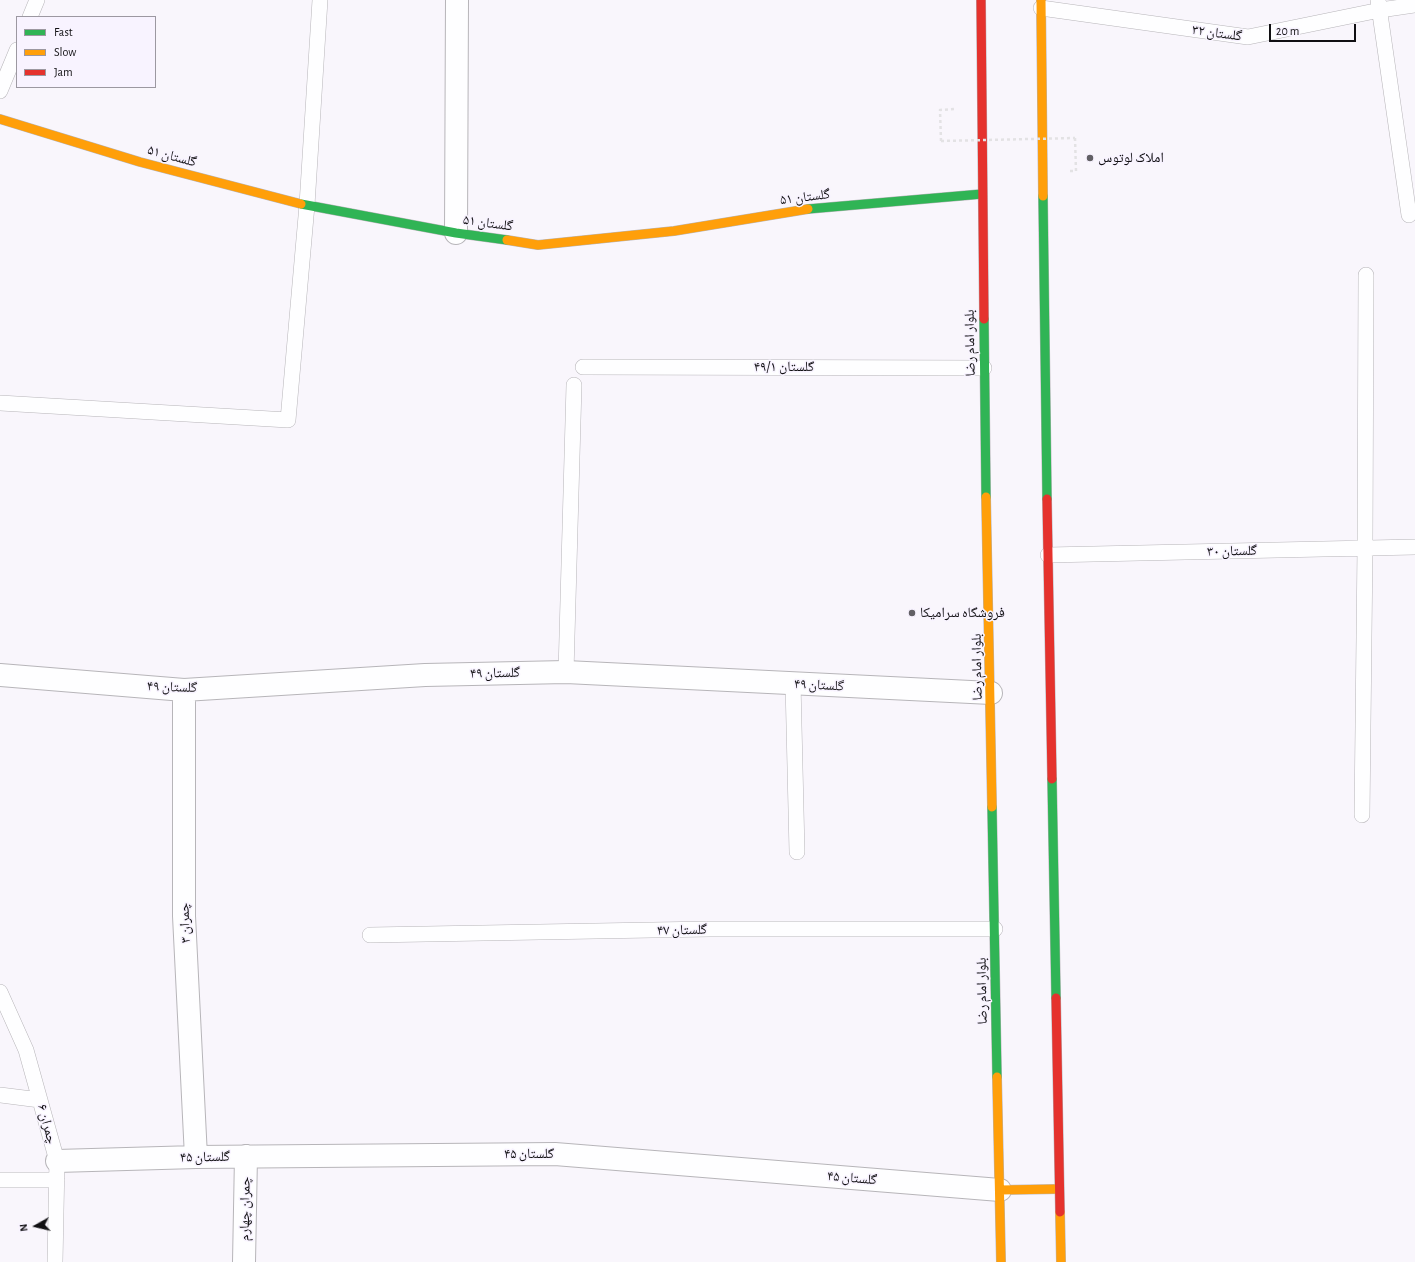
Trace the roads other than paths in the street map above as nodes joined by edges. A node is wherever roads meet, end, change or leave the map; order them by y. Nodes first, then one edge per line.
1 (37, 0) edge
2 (320, 0) edge
3 (457, 0) edge
4 (981, 0) edge
5 (1041, 4) edge
6 (1379, 5) edge
7 (1415, 5) edge
8 (30, 16) edge
9 (16, 52) edge
10 (0, 91) edge
11 (0, 119) edge
12 (982, 194) junction
13 (307, 205) junction
14 (1408, 215) dead end
15 (456, 233) junction
16 (1366, 275) dead end
17 (583, 366) dead end
18 (984, 368) junction
19 (574, 385) dead end
20 (0, 403) edge
21 (1415, 547) edge
22 (1365, 548) junction
23 (1048, 555) junction
24 (566, 672) junction
25 (0, 675) edge
26 (793, 683) junction
27 (184, 690) junction
28 (991, 693) junction
29 (1362, 815) dead end
30 (797, 852) dead end
31 (995, 929) junction
32 (370, 934) dead end
33 (0, 992) edge
34 (0, 1095) edge
35 (40, 1100) junction
36 (246, 1156) junction
37 (196, 1157) junction
38 (57, 1170) junction
39 (0, 1180) edge
40 (1059, 1189) junction
41 (1000, 1190) junction
42 (55, 1262) edge
43 (244, 1262) edge
44 (1001, 1262) edge
45 (1061, 1262) edge

1 - 8 lane
2 - 13 lane
3 - 15 street
4 - 12 main road, بلوار امام رضا
5 - 6 lane, گلستان ۳۲
5 - 23 main road
6 - 7 lane, گلستان ۳۲
6 - 14 lane
9 - 10 lane
11 - 13 main road, گلستان ۵۱
12 - 15 main road, گلستان ۵۱
12 - 18 main road, بلوار امام رضا
13 - 15 main road, گلستان ۵۱
13 - 20 lane
16 - 22 lane
17 - 18 lane, گلستان ۴۹/۱
18 - 28 main road, بلوار امام رضا
19 - 24 lane
21 - 22 lane, گلستان ۳۰
22 - 23 lane, گلستان ۳۰
22 - 29 lane
23 - 40 main road
24 - 26 street, گلستان ۴۹
24 - 27 street, گلستان ۴۹
25 - 27 street, گلستان ۴۹
26 - 28 street, گلستان ۴۹
26 - 30 lane
27 - 37 street, چمران ۳
28 - 31 main road, بلوار امام رضا
31 - 32 lane, گلستان ۴۷
31 - 41 main road, بلوار امام رضا
33 - 35 lane, چمران ۶
34 - 35 lane
35 - 38 lane, چمران ۶
36 - 37 street, گلستان ۴۵
36 - 41 street, گلستان ۴۵
36 - 43 street, چمران چهارم
37 - 38 street, گلستان ۴۵
38 - 39 lane
38 - 42 lane, چمران ۶
40 - 41 main road
40 - 45 main road
41 - 44 main road, بلوار امام رضا

